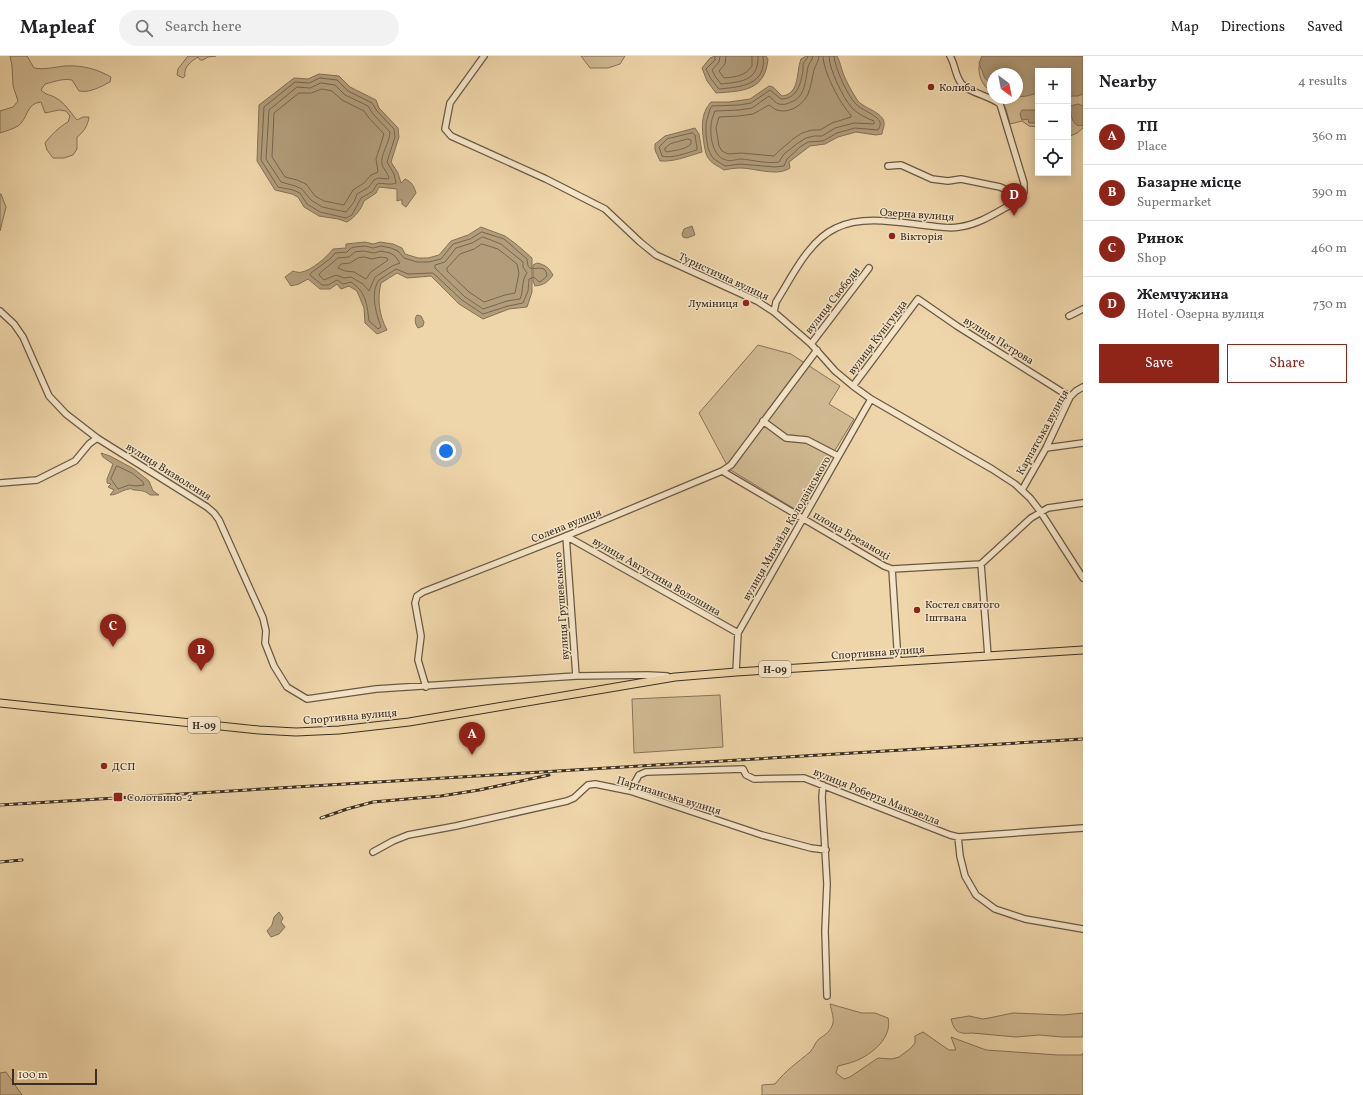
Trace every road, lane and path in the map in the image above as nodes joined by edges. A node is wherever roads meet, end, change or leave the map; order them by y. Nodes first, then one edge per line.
1 (484, 56) edge
2 (950, 56) edge
3 (888, 166) dead end
4 (1019, 198) junction
5 (869, 268) dead end
6 (918, 299) joint
7 (1083, 309) edge
8 (0, 311) edge
9 (774, 312) junction
10 (1069, 316) dead end
11 (811, 344) junction
12 (817, 350) junction
13 (853, 386) junction
14 (1083, 387) edge
15 (1070, 397) junction
16 (871, 399) junction
17 (763, 421) junction
18 (97, 438) junction
19 (1083, 443) edge
20 (1046, 448) junction
21 (838, 456) junction
22 (722, 471) junction
23 (0, 483) edge
24 (1022, 490) junction
25 (1083, 504) edge
26 (1040, 511) junction
27 (802, 518) junction
28 (566, 536) junction
29 (981, 564) junction
30 (892, 569) junction
31 (1083, 578) edge
32 (738, 633) junction
33 (1083, 650) edge
34 (988, 656) junction
35 (898, 662) junction
36 (736, 672) junction
37 (576, 676) junction
38 (675, 677) junction
39 (426, 686) junction
40 (299, 694) joint
41 (0, 703) edge
42 (822, 785) junction
43 (630, 792) junction
44 (1083, 828) edge
45 (958, 837) junction
46 (826, 850) junction
47 (373, 852) dead end
48 (1083, 929) edge
49 (827, 996) dead end

1 - 9 street, Туристична вулиця
2 - 4 street
3 - 4 street
4 - 9 street, Озерна вулиця
5 - 11 street, вулиця Свободи
6 - 13 street, вулиця Кунігунда
6 - 15 street, вулиця Петрова
7 - 10 street
8 - 18 street, вулиця Визволення
9 - 11 street, Туристична вулиця
11 - 12 street, Туристична вулиця
12 - 13 street, Туристична вулиця
12 - 17 street
13 - 16 street, Туристична вулиця
14 - 15 street, Карпатська вулиця
15 - 20 street, Карпатська вулиця
16 - 21 street, вулиця Михайла Колодзінського
16 - 24 street, Туристична вулиця
17 - 21 street
17 - 22 street
18 - 23 street
18 - 40 street, вулиця Визволення
19 - 20 street
20 - 24 street, Карпатська вулиця
21 - 27 street, вулиця Михайла Колодзінського
22 - 27 street
22 - 28 street, Солена вулиця
24 - 26 street, Туристична вулиця
25 - 26 street
26 - 29 street
26 - 31 street, Туристична вулиця
27 - 30 street, площа Брезаноці
27 - 32 street, вулиця Михайла Колодзінського
28 - 32 street, вулиця Августина Волошина
28 - 37 street, вулиця Грушевського
28 - 39 street, Солена вулиця
29 - 30 street, площа Брезаноці
29 - 34 street
30 - 35 street, площа Брезаноці
32 - 36 street, вулиця Михайла Колодзінського
33 - 34 main road, Спортивна вулиця / Н-09
34 - 35 main road, Спортивна вулиця / Н-09
35 - 36 main road, Спортивна вулиця / Н-09
36 - 38 main road, Спортивна вулиця / Н-09
37 - 38 street, Спортивна вулиця
37 - 39 street, Спортивна вулиця
38 - 41 main road, Спортивна вулиця / Н-09
39 - 40 street, Спортивна вулиця
42 - 43 street, вулиця Роберта Максвелла
42 - 45 street, вулиця Роберта Максвелла
42 - 46 street
43 - 46 street, Партизанська вулиця
43 - 47 street, Партизанська вулиця
44 - 45 street, вулиця Роберта Максвелла
45 - 48 street
46 - 49 street

